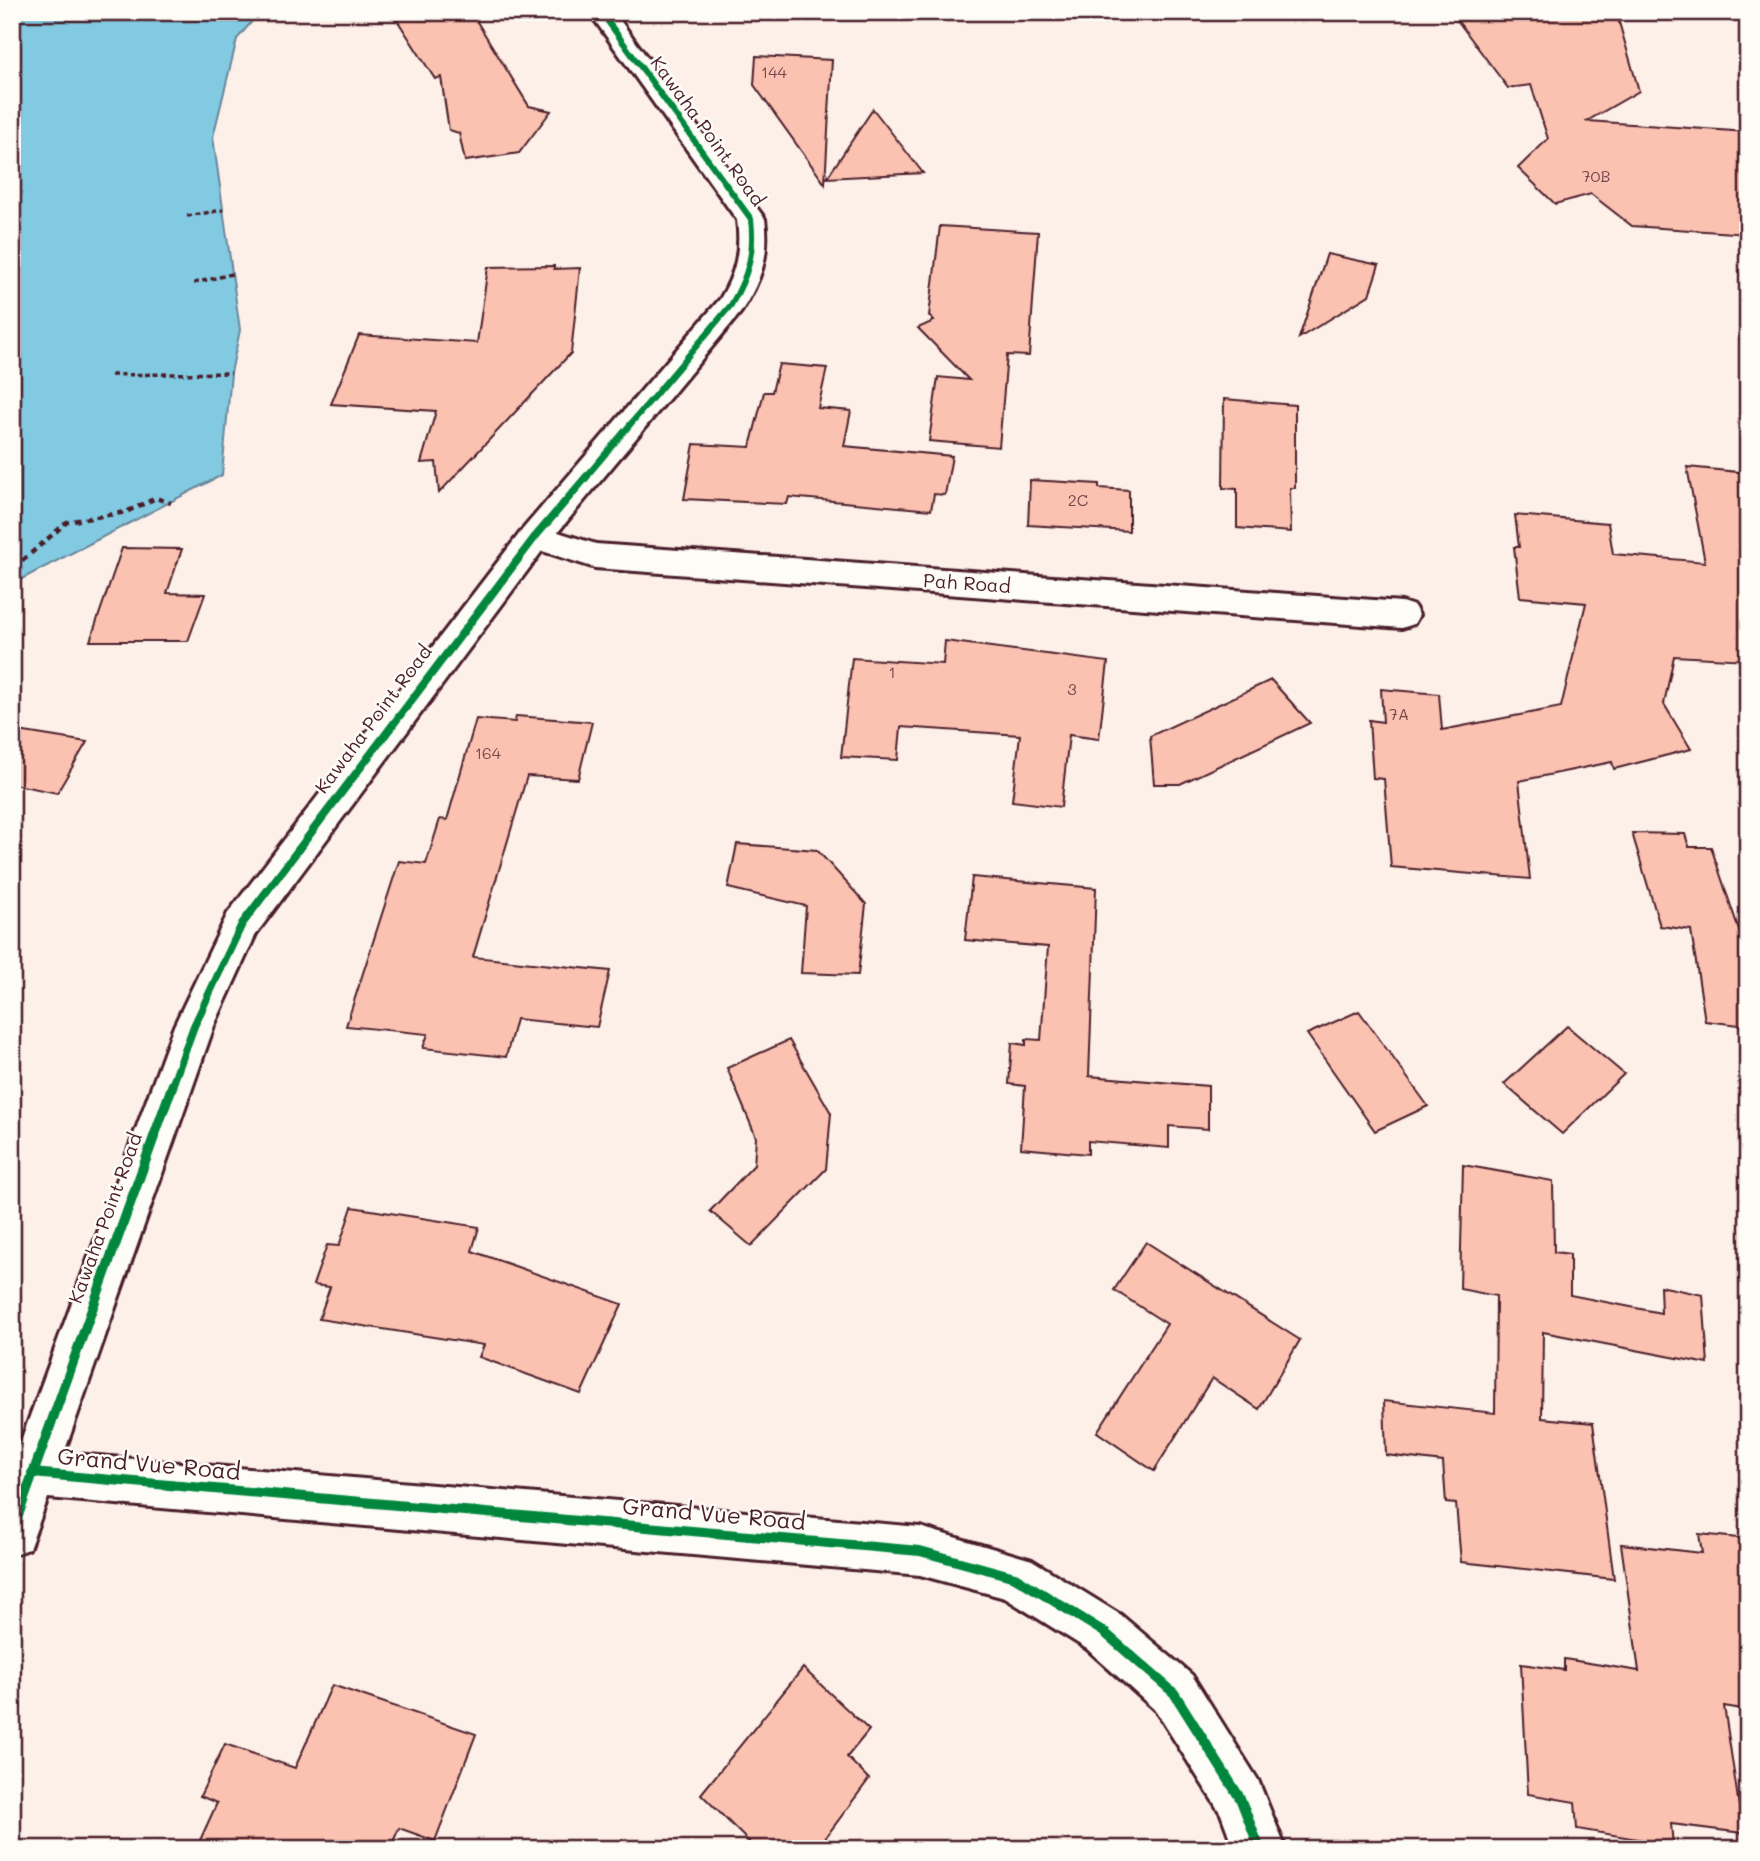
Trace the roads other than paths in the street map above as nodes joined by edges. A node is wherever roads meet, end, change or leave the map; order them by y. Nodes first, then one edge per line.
1 (601, 12) edge
2 (535, 537) junction
3 (1402, 615) dead end
4 (32, 1473) junction
5 (12, 1532) edge
6 (1260, 1849) edge

1 - 2 street, Kawaha Point Road
2 - 3 street, Pah Road
2 - 4 street, Kawaha Point Road
4 - 5 street, Kawaha Point Road
4 - 6 street, Grand Vue Road

